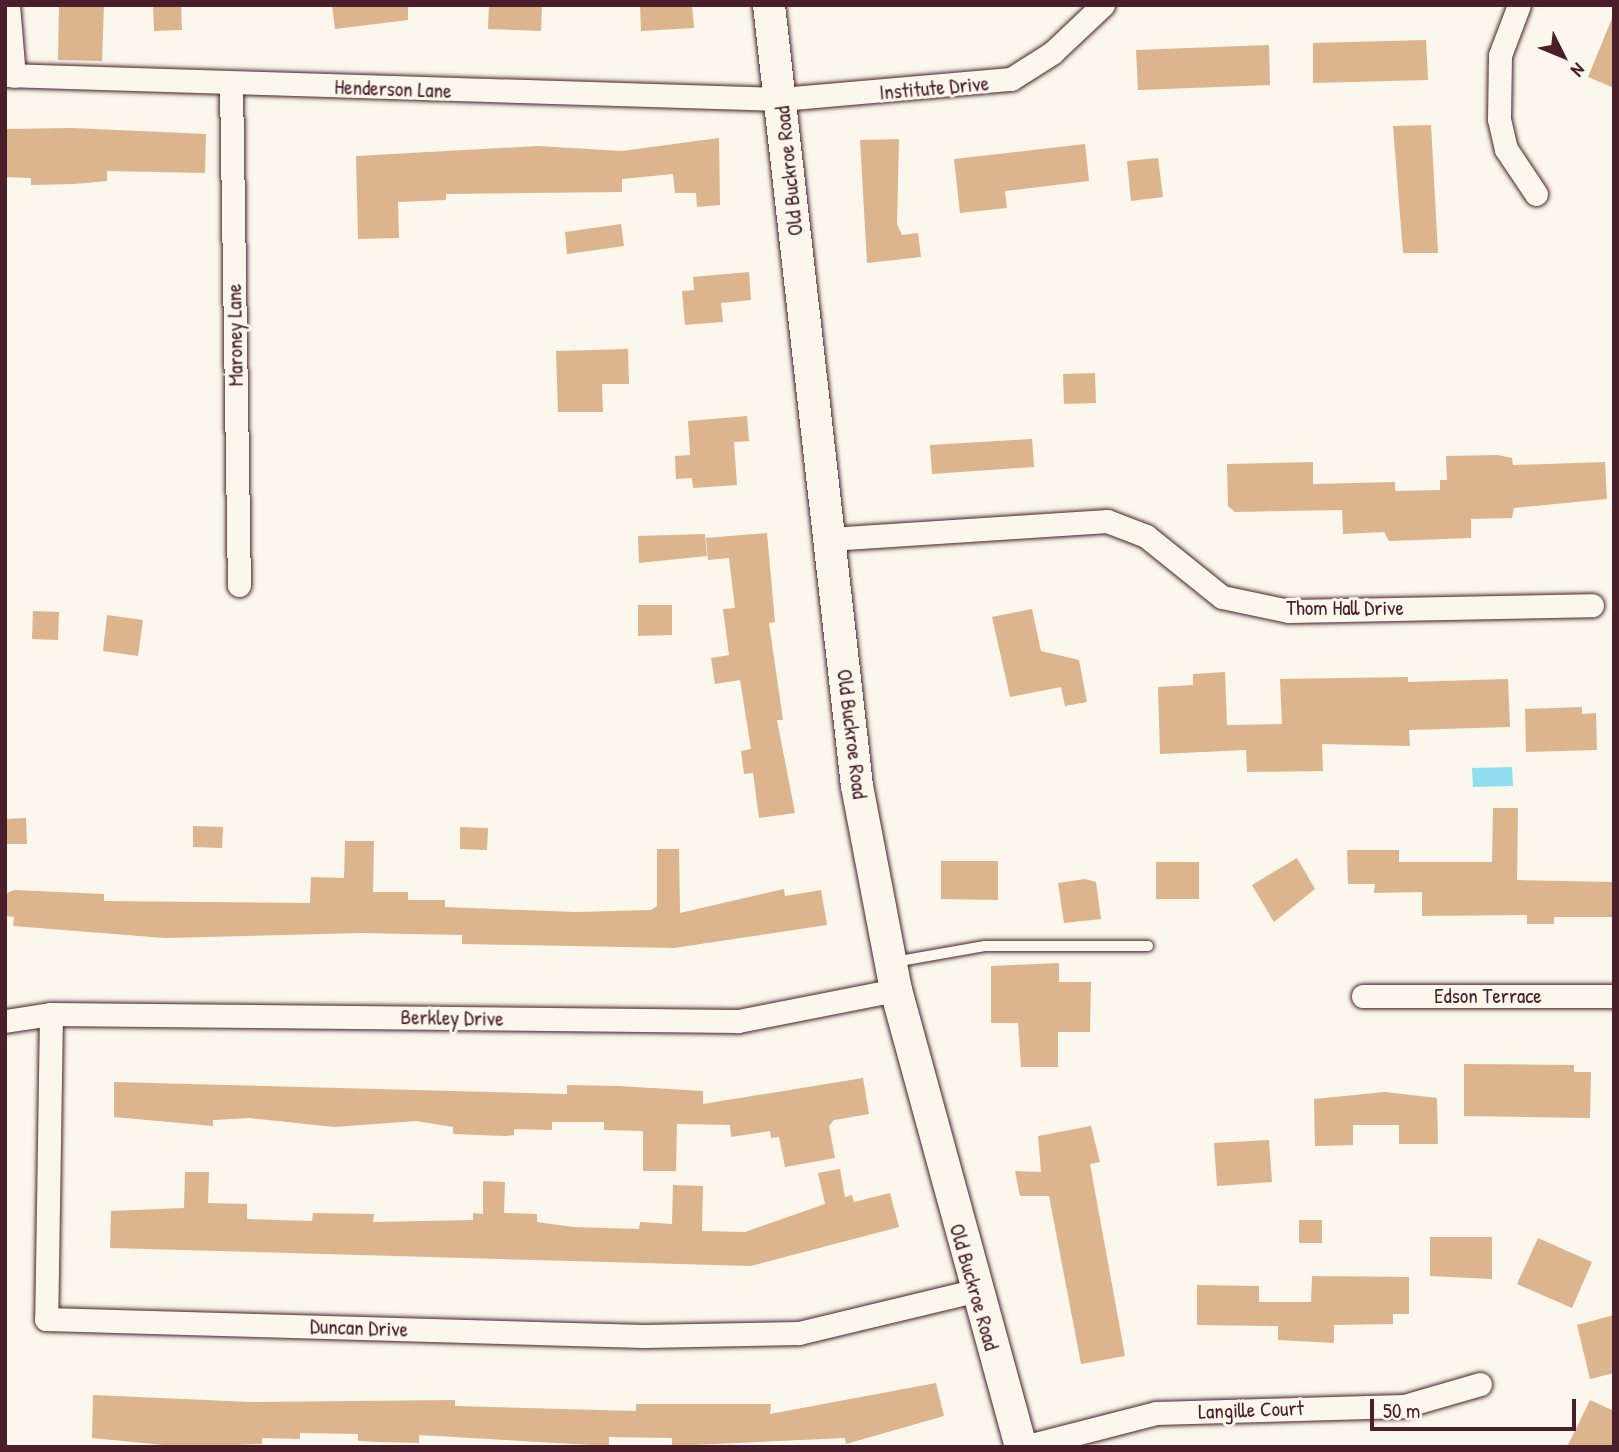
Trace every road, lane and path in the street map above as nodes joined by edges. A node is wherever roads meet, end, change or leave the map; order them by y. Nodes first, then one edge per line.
1 (8, 5) edge
2 (769, 5) edge
3 (1103, 5) edge
4 (1519, 5) edge
5 (10, 76) edge
6 (231, 84) junction
7 (781, 99) junction
8 (1536, 194) dead end
9 (829, 539) junction
10 (239, 585) dead end
11 (1592, 604) dead end
12 (1148, 946) dead end
13 (894, 976) junction
14 (1363, 996) dead end
15 (1614, 996) edge
16 (51, 1014) junction
17 (5, 1021) edge
18 (974, 1292) junction
19 (1480, 1384) dead end
20 (1022, 1447) edge

1 - 5 street
2 - 7 street, Old Buckroe Road
3 - 7 street, Institute Drive
4 - 8 street
5 - 6 street, Henderson Lane
6 - 7 street, Henderson Lane
6 - 10 street, Maroney Lane
7 - 9 street, Old Buckroe Road
9 - 11 street, Thom Hall Drive
9 - 13 street, Old Buckroe Road
12 - 13 lane
13 - 16 street, Berkley Drive
13 - 18 street, Old Buckroe Road
14 - 15 street, Edson Terrace
16 - 17 street, Berkley Drive
16 - 18 street, Duncan Drive
18 - 20 street, Old Buckroe Road
19 - 20 street, Langille Court

